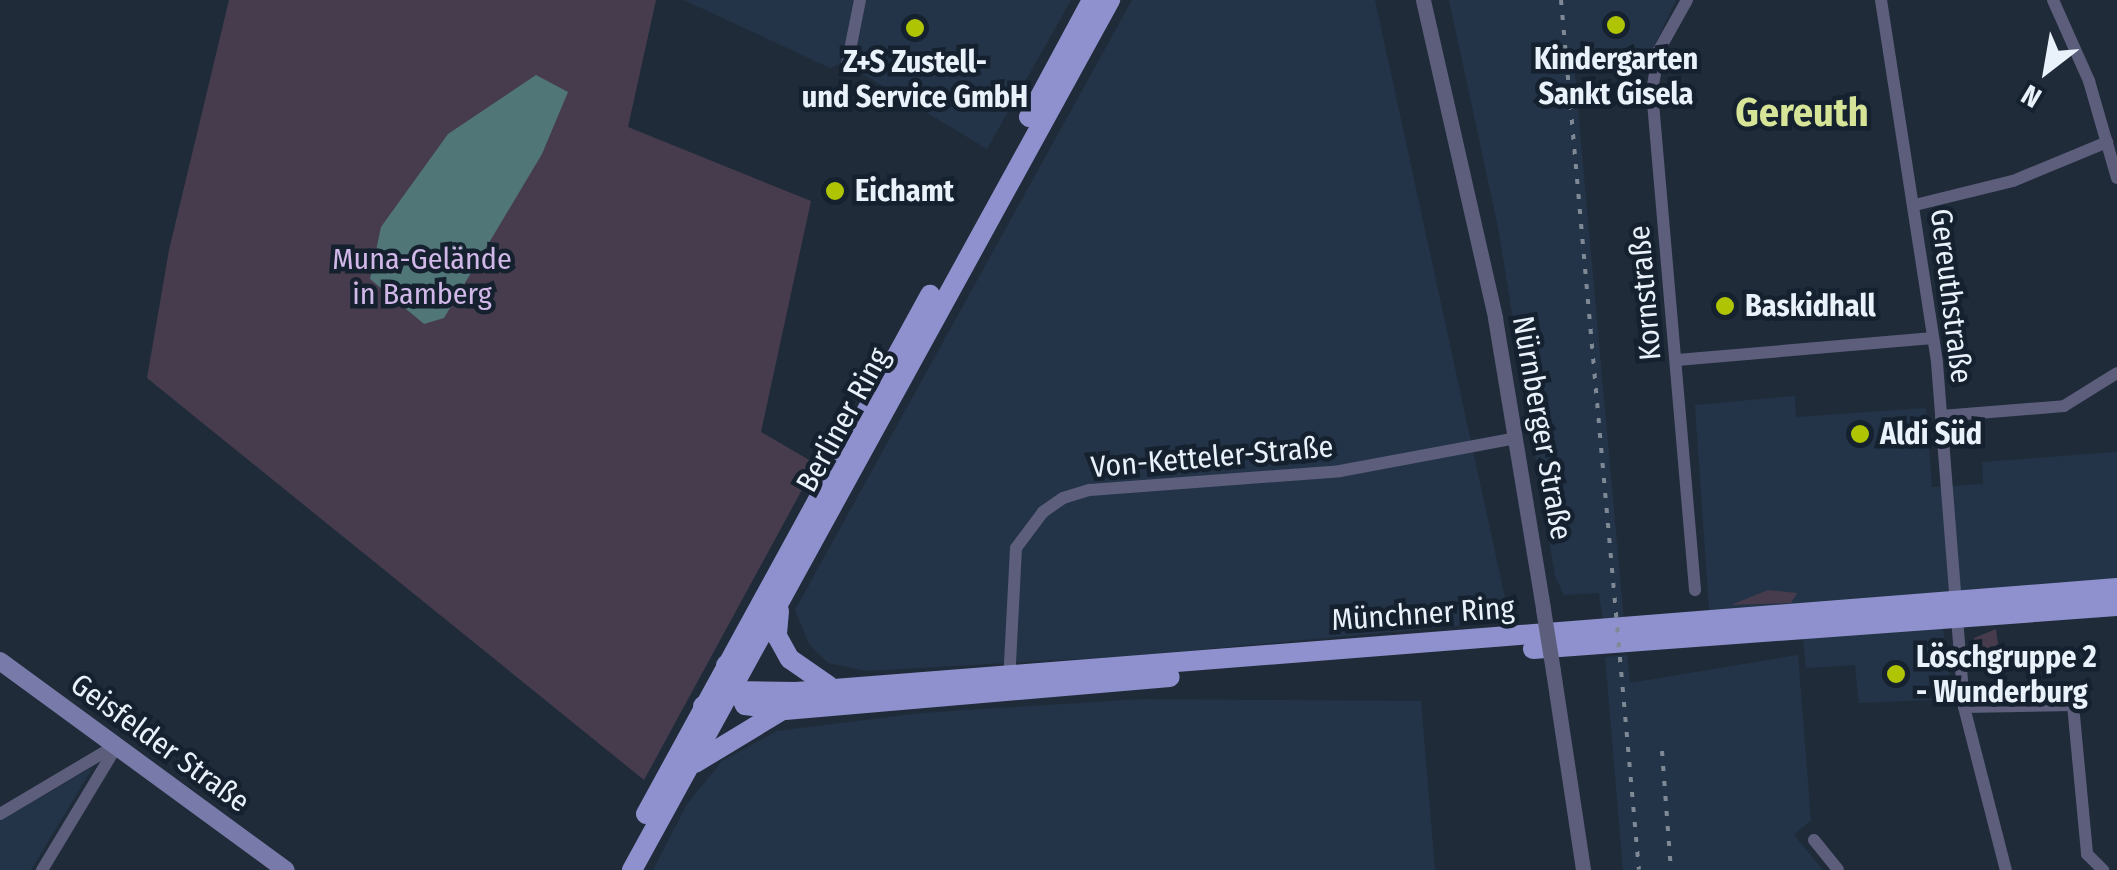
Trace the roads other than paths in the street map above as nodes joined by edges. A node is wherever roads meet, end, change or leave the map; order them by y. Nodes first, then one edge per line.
1 (860, 0) edge
2 (1092, 0) edge
3 (1110, 0) edge
4 (1424, 0) edge
5 (1687, 0) edge
6 (1881, 0) edge
7 (2053, 0) edge
8 (847, 65) dead end
9 (2107, 142) junction
10 (2117, 178) edge
11 (1915, 205) junction
12 (1934, 338) junction
13 (1677, 360) junction
14 (2117, 372) edge
15 (1941, 416) junction
16 (1516, 438) junction
17 (2117, 588) edge
18 (1695, 590) dead end
19 (780, 602) junction
20 (2117, 606) edge
21 (1954, 610) junction
22 (0, 660) edge
23 (726, 665) junction
24 (1009, 681) junction
25 (836, 688) junction
26 (734, 690) junction
27 (703, 706) junction
28 (1964, 707) junction
29 (785, 710) junction
30 (118, 744) junction
31 (683, 774) junction
32 (0, 814) edge
33 (1814, 840) dead end
34 (42, 870) edge
35 (286, 870) edge
36 (618, 870) edge
37 (632, 870) edge
38 (1583, 870) edge
39 (1838, 870) edge
40 (2006, 870) edge
41 (2102, 870) edge

1 - 8 street
2 - 23 main road, Berliner Ring
3 - 19 main road, Berliner Ring
4 - 16 street, Nürnberger Straße
5 - 13 street, Kornstraße
6 - 11 street, Gereuthstraße
7 - 9 street
9 - 10 street
9 - 11 street
11 - 12 street, Gereuthstraße
12 - 13 street
12 - 15 street, Gereuthstraße
13 - 18 street, Kornstraße
14 - 15 street
15 - 21 street, Gereuthstraße
16 - 24 street, Von-Ketteler-Straße
16 - 38 street, Nürnberger Straße, bridge
17 - 21 main road, Münchner Ring
19 - 25 main road
19 - 26 main road, Berliner Ring
20 - 21 main road, Münchner Ring
21 - 24 main road, Münchner Ring
21 - 28 street, Gereuthstraße
22 - 30 main road, Geisfelder Straße
23 - 26 main road
23 - 27 main road, Berliner Ring
24 - 25 main road, Münchner Ring
24 - 29 main road, Münchner Ring
25 - 26 main road, Münchner Ring
26 - 27 main road
26 - 29 main road
26 - 31 main road, Berliner Ring
27 - 36 main road, Berliner Ring
28 - 40 street, Gereuthstraße
28 - 41 street
29 - 31 main road
30 - 32 street
30 - 34 street
30 - 35 main road, Geisfelder Straße
31 - 37 main road, Berliner Ring
33 - 39 street

